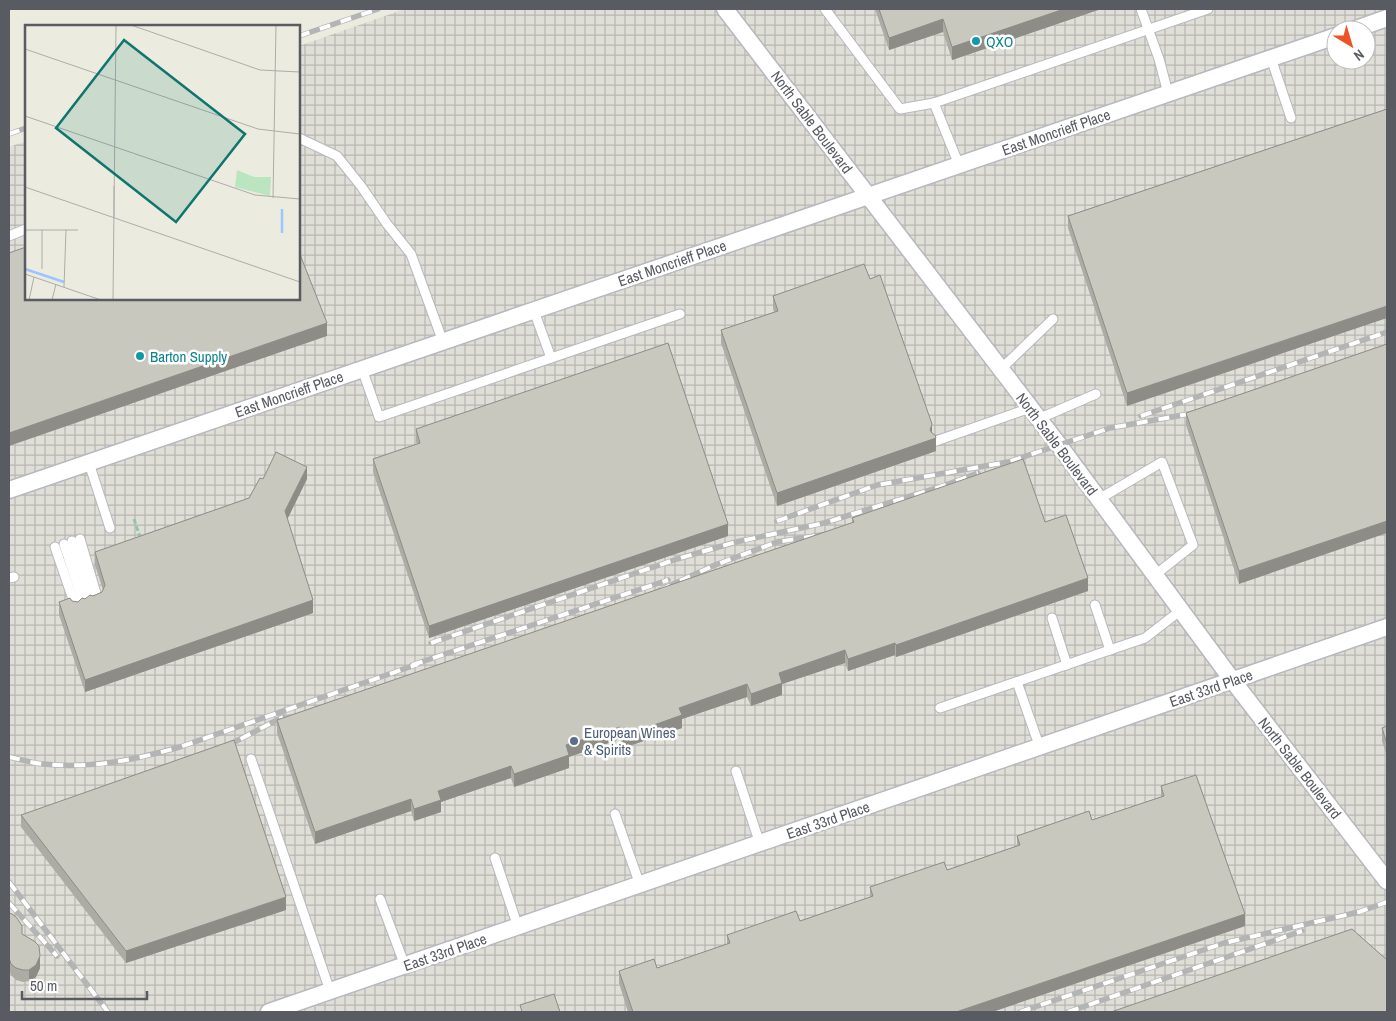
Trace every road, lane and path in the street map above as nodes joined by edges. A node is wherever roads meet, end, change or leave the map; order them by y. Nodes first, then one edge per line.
1 (725, 9) edge
2 (825, 9) edge
3 (1141, 9) edge
4 (1208, 9) edge
5 (1147, 30) junction
6 (1326, 39) edge
7 (1271, 58) junction
8 (1168, 93) junction
9 (934, 103) junction
10 (1291, 118) dead end
11 (300, 138) edge
12 (959, 165) junction
13 (868, 196) junction
14 (25, 229) edge
15 (9, 236) edge
16 (534, 310) junction
17 (680, 314) dead end
18 (1054, 318) dead end
19 (443, 342) junction
20 (551, 358) junction
21 (362, 369) junction
22 (1000, 370) junction
23 (1096, 394) dead end
24 (1034, 413) junction
25 (936, 441) edge
26 (89, 463) junction
27 (9, 490) edge
28 (1099, 498) junction
29 (134, 519) dead end
30 (110, 528) dead end
31 (68, 543) joint
32 (143, 547) edge
33 (1155, 575) junction
34 (1095, 605) dead end
35 (1181, 610) junction
36 (1052, 618) dead end
37 (1387, 627) edge
38 (1110, 650) junction
39 (1067, 665) junction
40 (1233, 681) junction
41 (1017, 682) junction
42 (940, 708) dead end
43 (1040, 748) junction
44 (251, 760) dead end
45 (736, 771) dead end
46 (615, 814) dead end
47 (760, 844) junction
48 (495, 858) dead end
49 (1387, 881) edge
50 (640, 885) junction
51 (380, 899) dead end
52 (518, 927) junction
53 (405, 966) junction
54 (330, 991) junction
55 (269, 1012) edge

1 - 13 street, North Sable Boulevard
2 - 9 lane
3 - 5 lane
4 - 5 lane
5 - 8 lane
5 - 9 lane
6 - 7 street, East Moncrieff Place
7 - 8 street, East Moncrieff Place
7 - 10 lane
8 - 12 street, East Moncrieff Place
9 - 12 lane
11 - 19 lane
12 - 13 street, East Moncrieff Place
13 - 16 street, East Moncrieff Place
13 - 22 street, North Sable Boulevard
14 - 15 lane
16 - 19 street, East Moncrieff Place
16 - 20 lane
17 - 20 lane
18 - 22 lane
19 - 21 street, East Moncrieff Place
20 - 21 lane
21 - 26 street, East Moncrieff Place
22 - 24 street, North Sable Boulevard
23 - 24 lane
24 - 25 lane
24 - 28 street, North Sable Boulevard
26 - 27 street, East Moncrieff Place
26 - 30 lane
28 - 33 street, North Sable Boulevard
28 - 33 lane
29 - 32 path
31 - 31 lane
33 - 35 street, North Sable Boulevard
34 - 38 lane
35 - 38 lane
35 - 40 street, North Sable Boulevard
36 - 39 lane
37 - 40 street, East 33rd Place
38 - 39 lane
39 - 41 lane
40 - 43 street, East 33rd Place
40 - 49 street, North Sable Boulevard
41 - 42 lane
41 - 43 lane
43 - 47 street, East 33rd Place
44 - 54 lane
45 - 47 lane
46 - 50 lane
47 - 50 street, East 33rd Place
48 - 52 lane
50 - 52 street, East 33rd Place
51 - 53 lane
52 - 53 street, East 33rd Place
53 - 54 street, East 33rd Place
54 - 55 street, East 33rd Place

